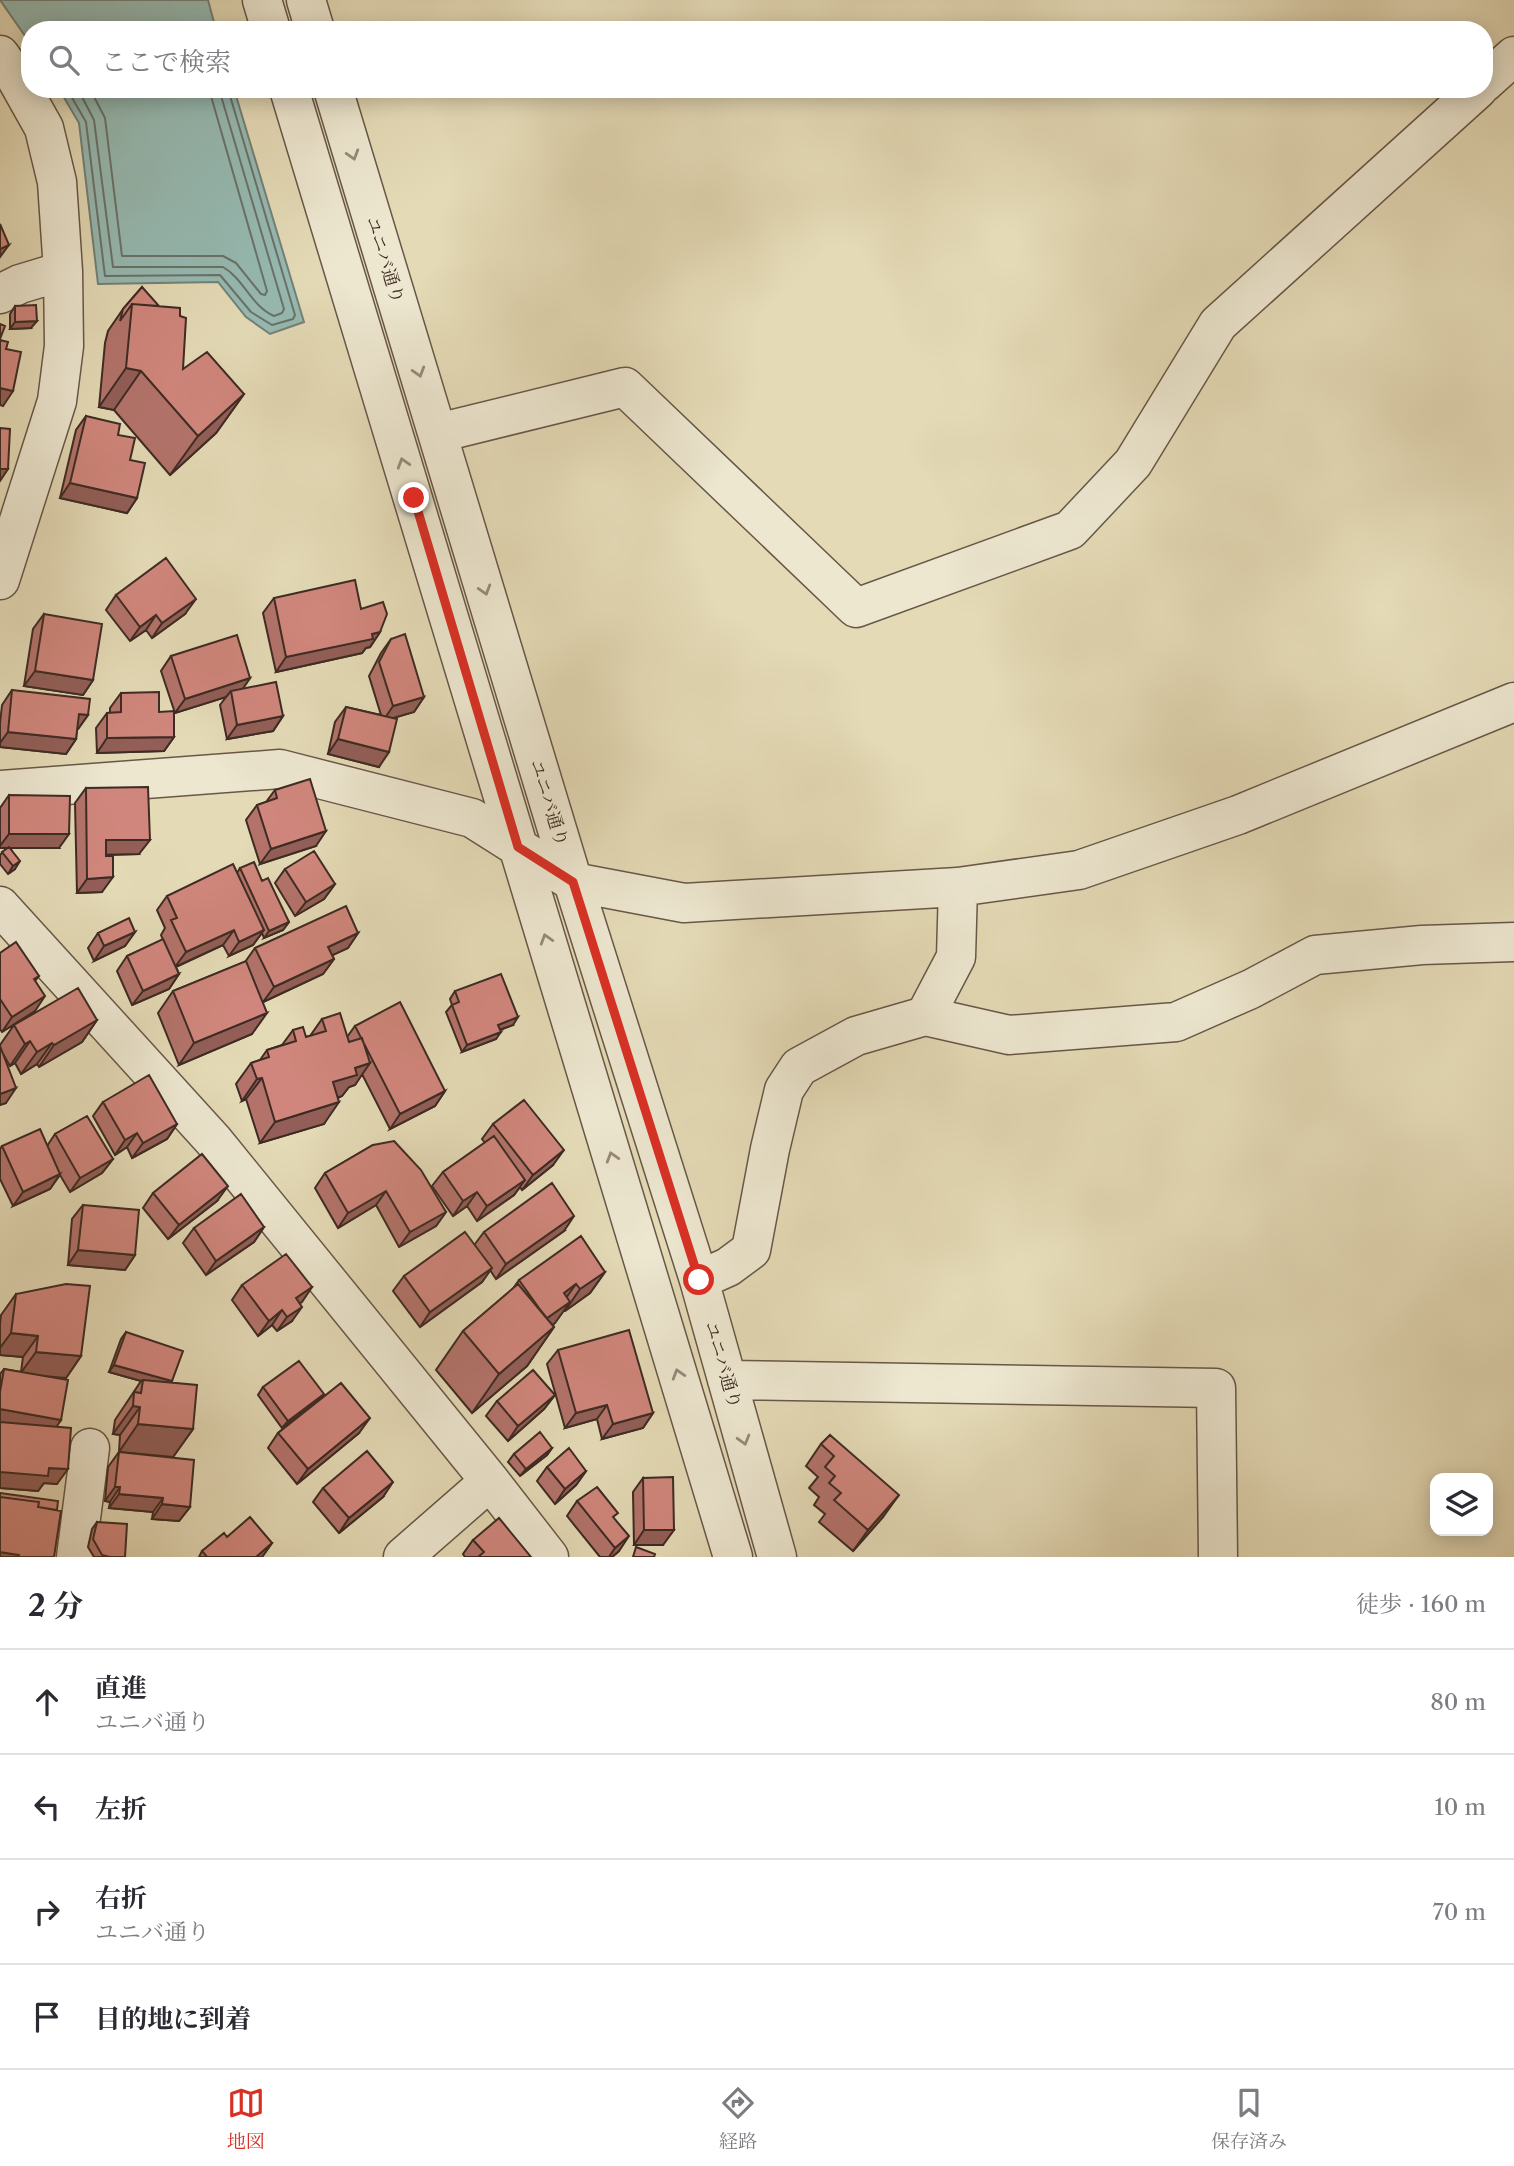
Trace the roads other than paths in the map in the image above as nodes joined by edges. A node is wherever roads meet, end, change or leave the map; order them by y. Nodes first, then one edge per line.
1 (262, 0) edge
2 (306, 0) edge
3 (268, 21) edge
4 (312, 21) edge
5 (0, 55) edge
6 (1514, 57) edge
7 (1493, 75) edge
8 (21, 87) edge
9 (27, 98) edge
10 (292, 98) edge
11 (336, 98) edge
12 (1468, 98) edge
13 (63, 271) junction
14 (0, 293) edge
15 (438, 433) junction
16 (0, 580) edge
17 (1514, 702) edge
18 (0, 790) edge
19 (518, 847) junction
20 (573, 882) junction
21 (958, 887) junction
22 (0, 906) edge
23 (1514, 942) edge
24 (925, 1016) junction
25 (699, 1280) junction
26 (727, 1380) junction
27 (90, 1448) dead end
28 (490, 1481) junction
29 (76, 1557) edge
30 (403, 1557) edge
31 (549, 1557) edge
32 (733, 1557) edge
33 (777, 1557) edge
34 (1218, 1557) edge

1 - 3 street
2 - 4 street
5 - 8 street
6 - 7 street
9 - 13 street
19 -> 10 street
11 -> 15 street, ユニバ通り
12 - 15 street
13 - 14 street
13 - 16 street
15 -> 20 street, ユニバ通り
17 - 21 street
18 - 19 street
19 - 20 street
32 -> 19 street
20 - 21 street
20 - 25 street, ユニバ通り
21 - 24 street
22 - 28 street
23 - 24 street
24 - 25 street
25 - 26 street, ユニバ通り
26 -> 33 street, ユニバ通り
26 - 34 street
27 - 29 street
28 - 30 street
28 - 31 street

